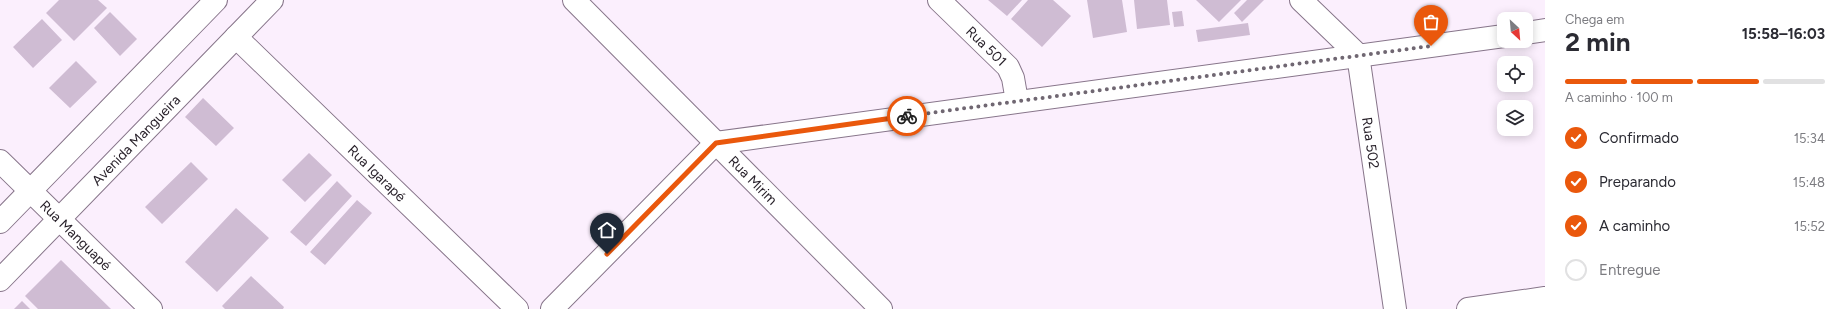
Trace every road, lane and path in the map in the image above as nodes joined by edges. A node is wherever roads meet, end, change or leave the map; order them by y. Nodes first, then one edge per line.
1 (272, 0) edge
2 (574, 0) edge
3 (939, 0) edge
4 (1301, 0) edge
5 (210, 2) edge
6 (1545, 30) edge
7 (1533, 32) edge
8 (236, 37) junction
9 (1497, 37) edge
10 (1358, 55) junction
11 (1017, 101) junction
12 (716, 143) junction
13 (0, 161) edge
14 (31, 191) junction
15 (59, 219) junction
16 (0, 222) edge
17 (0, 280) edge
18 (1545, 298) edge
19 (151, 309) edge
20 (517, 309) edge
21 (552, 309) edge
22 (881, 309) edge
23 (1395, 309) edge
24 (1468, 309) edge

1 - 8 street, Avenida Mangueira
2 - 12 street, Rua Mirim
3 - 11 street, Rua 501
4 - 10 street
5 - 14 street
6 - 7 street
8 - 15 street, Avenida Mangueira
8 - 20 street, Rua Igarapé
9 - 10 street
10 - 11 street
10 - 23 street, Rua 502
11 - 12 street
12 - 21 street
12 - 22 street, Rua Mirim
13 - 14 street, Rua Manguapé
14 - 15 street, Rua Manguapé
14 - 16 street
15 - 17 street, Avenida Mangueira
15 - 19 street, Rua Manguapé
18 - 24 street

